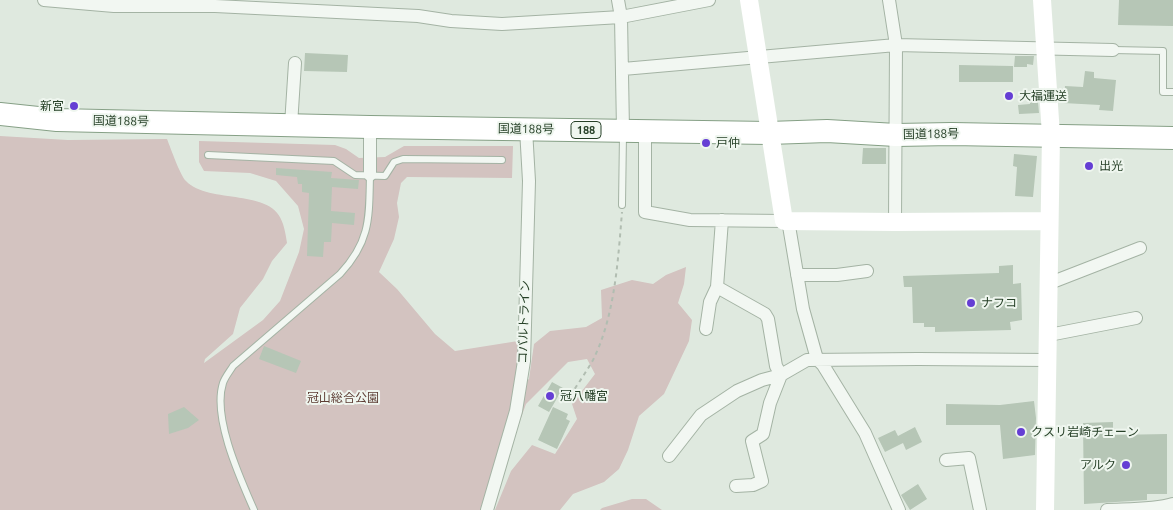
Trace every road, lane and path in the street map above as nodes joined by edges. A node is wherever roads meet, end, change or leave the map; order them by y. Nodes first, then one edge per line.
1 (44, 0) edge
2 (618, 0) edge
3 (709, 0) edge
4 (749, 0) edge
5 (890, 0) edge
6 (1042, 0) edge
7 (621, 17) junction
8 (896, 45) junction
9 (1046, 49) junction
10 (1113, 50) joint
11 (758, 56) junction
12 (294, 63) dead end
13 (622, 68) junction
14 (1173, 92) edge
15 (0, 114) edge
16 (291, 125) junction
17 (370, 127) junction
18 (526, 129) junction
19 (623, 130) junction
20 (645, 130) junction
21 (769, 133) junction
22 (896, 134) junction
23 (1051, 135) junction
24 (1173, 138) edge
25 (208, 155) dead end
26 (502, 160) dead end
27 (370, 175) junction
28 (622, 205) joint
29 (722, 220) junction
30 (784, 221) junction
31 (895, 222) junction
32 (1049, 222) junction
33 (1140, 248) dead end
34 (867, 270) dead end
35 (797, 275) junction
36 (1050, 283) junction
37 (717, 287) junction
38 (1136, 318) dead end
39 (706, 329) dead end
40 (1049, 335) junction
41 (817, 359) junction
42 (1048, 360) junction
43 (781, 375) junction
44 (566, 402) dead end
45 (669, 456) dead end
46 (946, 460) dead end
47 (736, 486) dead end
48 (1169, 507) edge
49 (254, 510) edge
50 (487, 510) edge
51 (899, 510) edge
52 (980, 510) edge
53 (1046, 510) edge
54 (1107, 510) edge

1 - 7 street
2 - 7 street
3 - 7 street
4 - 11 street
5 - 8 street
6 - 9 street
7 - 13 street
8 - 9 street
8 - 11 street
8 - 22 street
9 - 10 street
9 - 23 street
10 - 14 lane
11 - 13 street
11 - 21 street
12 - 16 street
13 - 19 street
15 - 16 highway, 国道188号 / 188
16 - 17 highway, 国道188号 / 188
17 - 18 highway, 国道188号 / 188
17 - 27 street
18 - 19 highway, 国道188号 / 188
18 - 50 street, コバルトライン
19 - 20 highway, 国道188号 / 188
19 - 28 lane
20 - 21 highway, 国道188号 / 188
20 - 29 street
21 - 22 highway, 国道188号 / 188
21 - 30 street
22 - 23 highway, 国道188号 / 188
22 - 31 street
23 - 24 highway, 国道188号 / 188
23 - 32 street
25 - 27 lane
26 - 27 lane
27 - 49 lane
28 - 44 path
29 - 30 street
29 - 37 street
30 - 31 street
30 - 35 street
31 - 32 street
32 - 36 street
33 - 36 street
34 - 35 street
35 - 41 street
36 - 40 street
37 - 39 street
37 - 43 street
38 - 40 street
40 - 42 street
41 - 42 street
41 - 43 street
41 - 51 street
42 - 53 street
43 - 45 street
43 - 47 street
46 - 52 street
48 - 54 street

